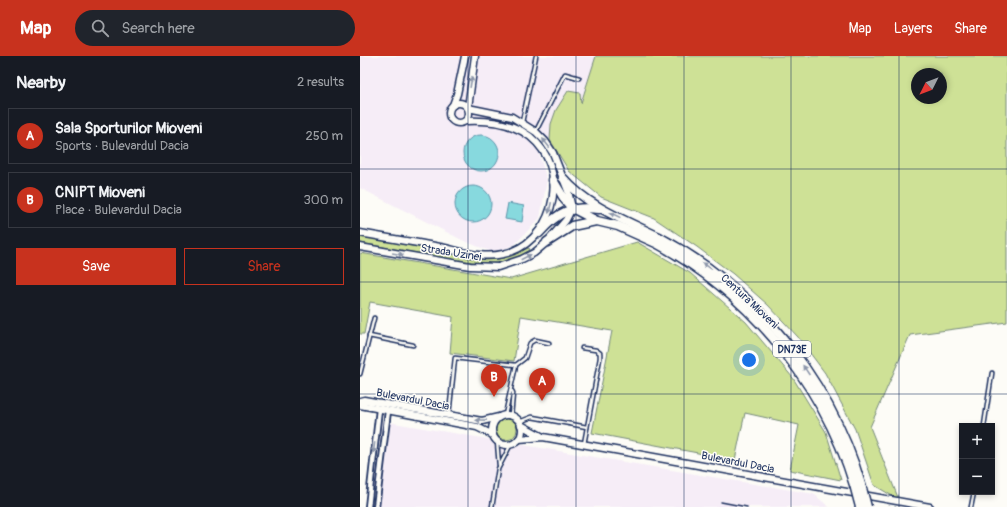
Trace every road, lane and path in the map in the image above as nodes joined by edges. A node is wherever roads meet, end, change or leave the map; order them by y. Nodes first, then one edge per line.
1 (465, 56) edge
2 (475, 56) edge
3 (536, 56) edge
4 (579, 78) dead end
5 (453, 105) junction
6 (468, 108) junction
7 (467, 121) junction
8 (522, 122) junction
9 (536, 132) junction
10 (563, 178) junction
11 (553, 180) junction
12 (572, 208) junction
13 (602, 209) junction
14 (596, 221) junction
15 (360, 233) edge
16 (539, 233) junction
17 (657, 240) junction
18 (547, 242) junction
19 (360, 247) edge
20 (374, 318) dead end
21 (369, 336) junction
22 (549, 343) dead end
23 (412, 345) dead end
24 (582, 348) dead end
25 (516, 365) junction
26 (992, 373) dead end
27 (360, 374) edge
28 (512, 391) junction
29 (360, 401) edge
30 (360, 406) edge
31 (379, 409) junction
32 (388, 410) junction
33 (508, 415) junction
34 (449, 416) junction
35 (499, 417) junction
36 (520, 423) junction
37 (984, 423) edge
38 (587, 427) junction
39 (543, 436) junction
40 (495, 438) junction
41 (519, 439) junction
42 (511, 444) junction
43 (584, 444) junction
44 (498, 469) junction
45 (973, 495) edge
46 (368, 507) edge
47 (376, 507) edge
48 (492, 507) edge
49 (860, 507) edge
50 (867, 507) edge
51 (930, 507) edge
52 (971, 507) edge

1 - 5 street
6 -> 2 street
3 - 8 lane
4 - 9 lane
5 - 6 street
5 - 7 street
6 - 7 street
6 - 8 street
7 - 11 street, Strada Uzinei
8 - 9 street
10 -> 9 street
10 - 12 street
10 - 13 highway, Centura Mioveni / DN73E
11 - 12 highway, Centura Mioveni / DN73E
11 -> 16 street, Strada Uzinei
12 - 13 highway, DN73E
12 - 14 highway, Centura Mioveni / DN73E
12 - 16 highway
12 - 18 street, Strada Uzinei
17 -> 13 highway, Centura Mioveni / DN73E
14 - 17 highway, Centura Mioveni / DN73E
14 - 18 highway, DN73E
15 - 16 street, Strada Uzinei
17 - 49 highway, Centura Mioveni / DN73E, bridge
50 -> 17 highway, Centura Mioveni / DN73E, bridge
19 -> 18 street, Strada Uzinei
20 - 21 lane
21 - 23 lane
21 - 27 lane
22 - 25 lane
24 - 38 lane
25 - 28 lane
25 - 34 lane
26 - 37 lane
28 - 33 lane
28 - 33 lane
29 - 34 street, Bulevardul Dacia
30 - 31 street
31 - 32 street
31 -> 46 street
32 - 40 street
32 - 47 street
33 - 35 street
33 - 36 street
35 -> 34 street, Bulevardul Dacia
35 - 40 street
36 - 38 lane
36 - 39 street
36 - 41 street
38 - 43 lane
39 - 41 street
39 - 43 street, Bulevardul Dacia
40 - 42 street
40 - 44 lane
41 - 42 street
42 - 44 lane
43 - 51 street, Bulevardul Dacia
44 - 48 lane
45 - 52 lane

